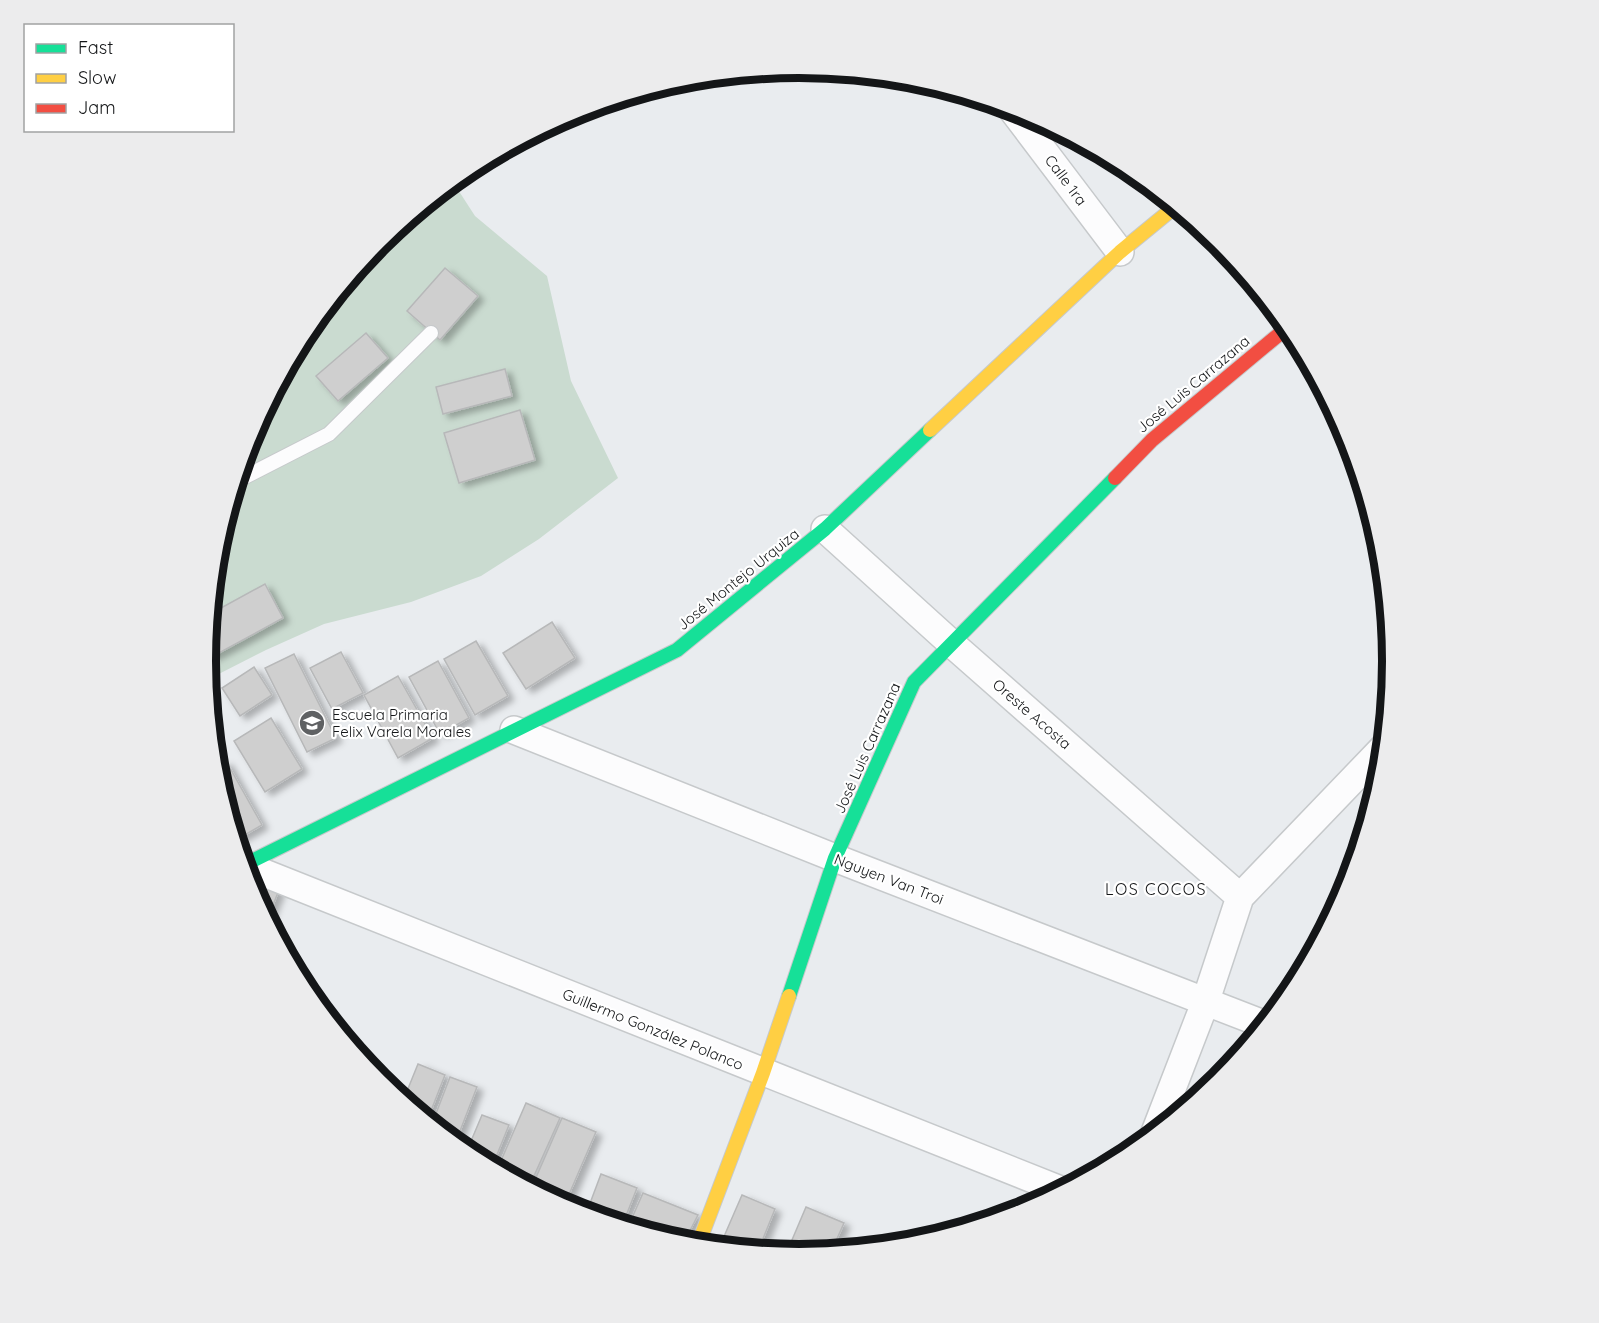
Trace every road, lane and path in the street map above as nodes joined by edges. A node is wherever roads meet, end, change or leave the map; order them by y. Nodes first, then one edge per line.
1 (1021, 121) edge
2 (1170, 211) edge
3 (1120, 252) junction
4 (1281, 332) edge
5 (431, 333) dead end
6 (246, 476) edge
7 (825, 529) junction
8 (951, 644) junction
9 (514, 730) junction
10 (1375, 756) edge
11 (835, 858) junction
12 (251, 861) edge
13 (254, 869) edge
14 (1240, 897) junction
15 (1205, 1003) junction
16 (1258, 1022) edge
17 (763, 1073) junction
18 (1160, 1120) edge
19 (1053, 1187) edge
20 (701, 1236) edge

1 - 3 street, Calle 1ra
2 - 3 street, José Montejo Urquiza
3 - 7 street, José Montejo Urquiza
4 - 8 street, José Luis Carrazana
5 - 6 lane
7 - 8 street, Oreste Acosta
7 - 9 street, José Montejo Urquiza
8 - 11 street, José Luis Carrazana
8 - 14 street, Oreste Acosta
9 - 11 street, Nguyen Van Troi
9 - 12 street, José Montejo Urquiza
10 - 14 street
11 - 15 street, Nguyen Van Troi
11 - 17 street, José Luis Carrazana
13 - 17 street, Guillermo González Polanco
14 - 15 street
15 - 16 street, Nguyen Van Troi
15 - 18 street
17 - 19 street, Guillermo González Polanco
17 - 20 street, José Luis Carrazana

